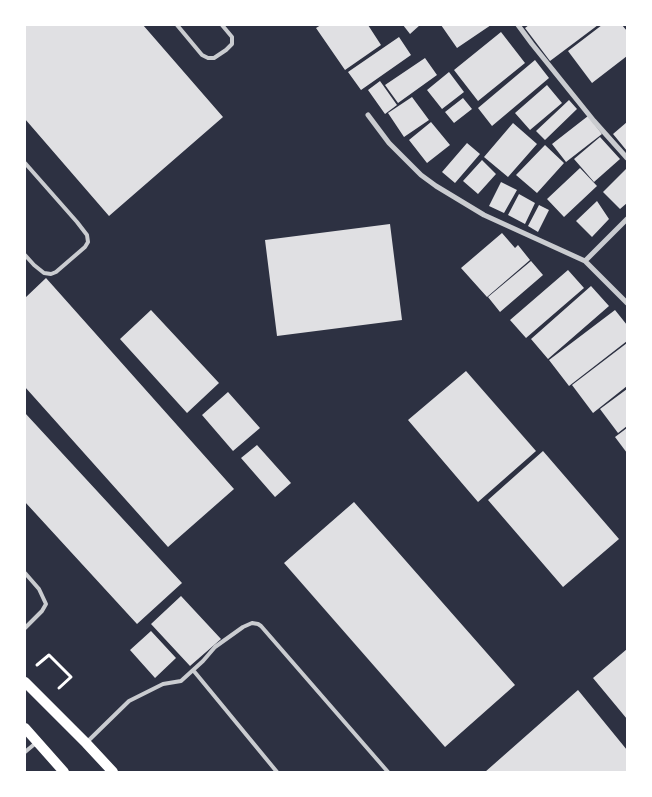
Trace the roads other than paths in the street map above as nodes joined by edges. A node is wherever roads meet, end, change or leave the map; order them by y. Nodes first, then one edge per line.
1 (176, 25) edge
2 (222, 25) edge
3 (518, 25) edge
4 (368, 115) dead end
5 (627, 158) edge
6 (25, 163) edge
7 (627, 219) edge
8 (25, 255) edge
9 (585, 261) junction
10 (627, 303) edge
11 (25, 574) edge
12 (25, 628) edge
13 (194, 670) junction
14 (25, 682) edge
15 (25, 728) edge
16 (37, 742) junction
17 (86, 743) junction
18 (25, 752) edge
19 (64, 772) edge
20 (113, 772) edge
21 (277, 772) edge
22 (388, 772) edge

1 - 2 lane
3 - 5 street
4 - 9 street
6 - 8 lane
7 - 9 street
9 - 10 street
11 - 12 lane
13 - 17 lane
13 - 21 lane
13 - 22 lane
14 - 17 main road
15 - 16 main road
16 - 18 lane
16 - 19 main road
17 - 20 main road

